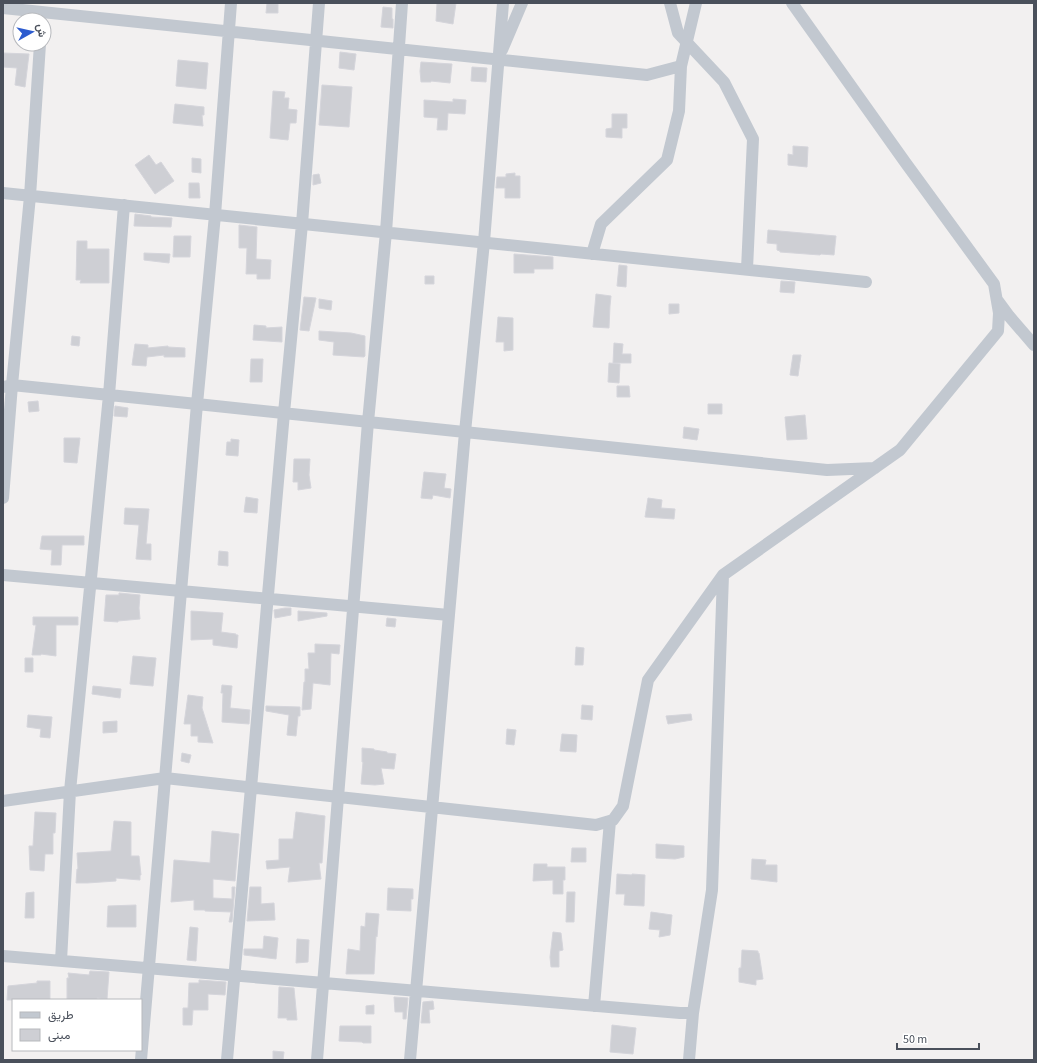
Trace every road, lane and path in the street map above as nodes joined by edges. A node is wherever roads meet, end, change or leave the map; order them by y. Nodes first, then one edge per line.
1 (231, 3) edge
2 (319, 3) edge
3 (402, 3) edge
4 (503, 3) edge
5 (522, 3) edge
6 (670, 3) edge
7 (696, 3) edge
8 (792, 3) edge
9 (3, 8) edge
10 (42, 12) edge
11 (52, 13) edge
12 (228, 32) junction
13 (316, 41) junction
14 (686, 42) junction
15 (398, 49) junction
16 (39, 52) edge
17 (498, 60) junction
18 (681, 66) junction
19 (3, 193) edge
20 (30, 196) junction
21 (124, 205) junction
22 (215, 215) junction
23 (302, 224) junction
24 (386, 232) junction
25 (484, 242) junction
26 (592, 254) junction
27 (747, 269) junction
28 (866, 282) dead end
29 (996, 299) junction
30 (1034, 346) edge
31 (8, 386) edge
32 (110, 395) junction
33 (197, 404) junction
34 (284, 413) junction
35 (368, 422) junction
36 (465, 432) junction
37 (874, 468) junction
38 (3, 498) edge
39 (3, 575) edge
40 (723, 575) junction
41 (91, 583) junction
42 (180, 591) junction
43 (268, 599) junction
44 (353, 606) junction
45 (449, 615) junction
46 (165, 778) junction
47 (251, 788) junction
48 (70, 791) junction
49 (338, 798) junction
50 (3, 801) edge
51 (432, 808) junction
52 (610, 821) junction
53 (3, 956) edge
54 (61, 961) junction
55 (148, 968) junction
56 (235, 975) junction
57 (323, 983) junction
58 (416, 991) junction
59 (594, 1006) junction
60 (693, 1013) junction
61 (142, 1047) edge
62 (227, 1060) edge
63 (317, 1060) edge
64 (410, 1060) edge
65 (688, 1060) edge

1 - 12 street
2 - 13 street
3 - 15 street
4 - 17 street
5 - 17 street
6 - 14 street
7 - 14 street
8 - 29 street
9 - 10 street
11 - 12 street
12 - 13 street
12 - 22 street
13 - 15 street
13 - 23 street
14 - 18 street
14 - 27 street
15 - 17 street
15 - 24 street
16 - 20 street
17 - 18 street
17 - 25 street
18 - 26 street
19 - 20 street
20 - 21 street
20 - 31 street
21 - 22 street
21 - 32 street
22 - 23 street
22 - 33 street
23 - 24 street
23 - 34 street
24 - 25 street
24 - 35 street
25 - 26 street
25 - 36 street
26 - 27 street
27 - 28 street
29 - 30 street
29 - 37 street
31 - 32 street
31 - 38 street
32 - 33 street
32 - 41 street
33 - 34 street
33 - 42 street
34 - 35 street
34 - 43 street
35 - 36 street
35 - 44 street
36 - 37 street
36 - 45 street
37 - 40 street
39 - 41 street
40 - 52 street
40 - 60 street
41 - 42 street
41 - 48 street
42 - 43 street
42 - 46 street
43 - 44 street
43 - 47 street
44 - 45 street
44 - 49 street
45 - 51 street
46 - 47 street
46 - 48 street
46 - 55 street
47 - 49 street
47 - 56 street
48 - 50 street
48 - 54 street
49 - 51 street
49 - 57 street
51 - 52 street
51 - 58 street
52 - 59 street
53 - 54 street
54 - 55 street
55 - 56 street
55 - 61 street
56 - 57 street
56 - 62 street
57 - 58 street
57 - 63 street
58 - 59 street
58 - 64 street
59 - 60 street
60 - 65 street

